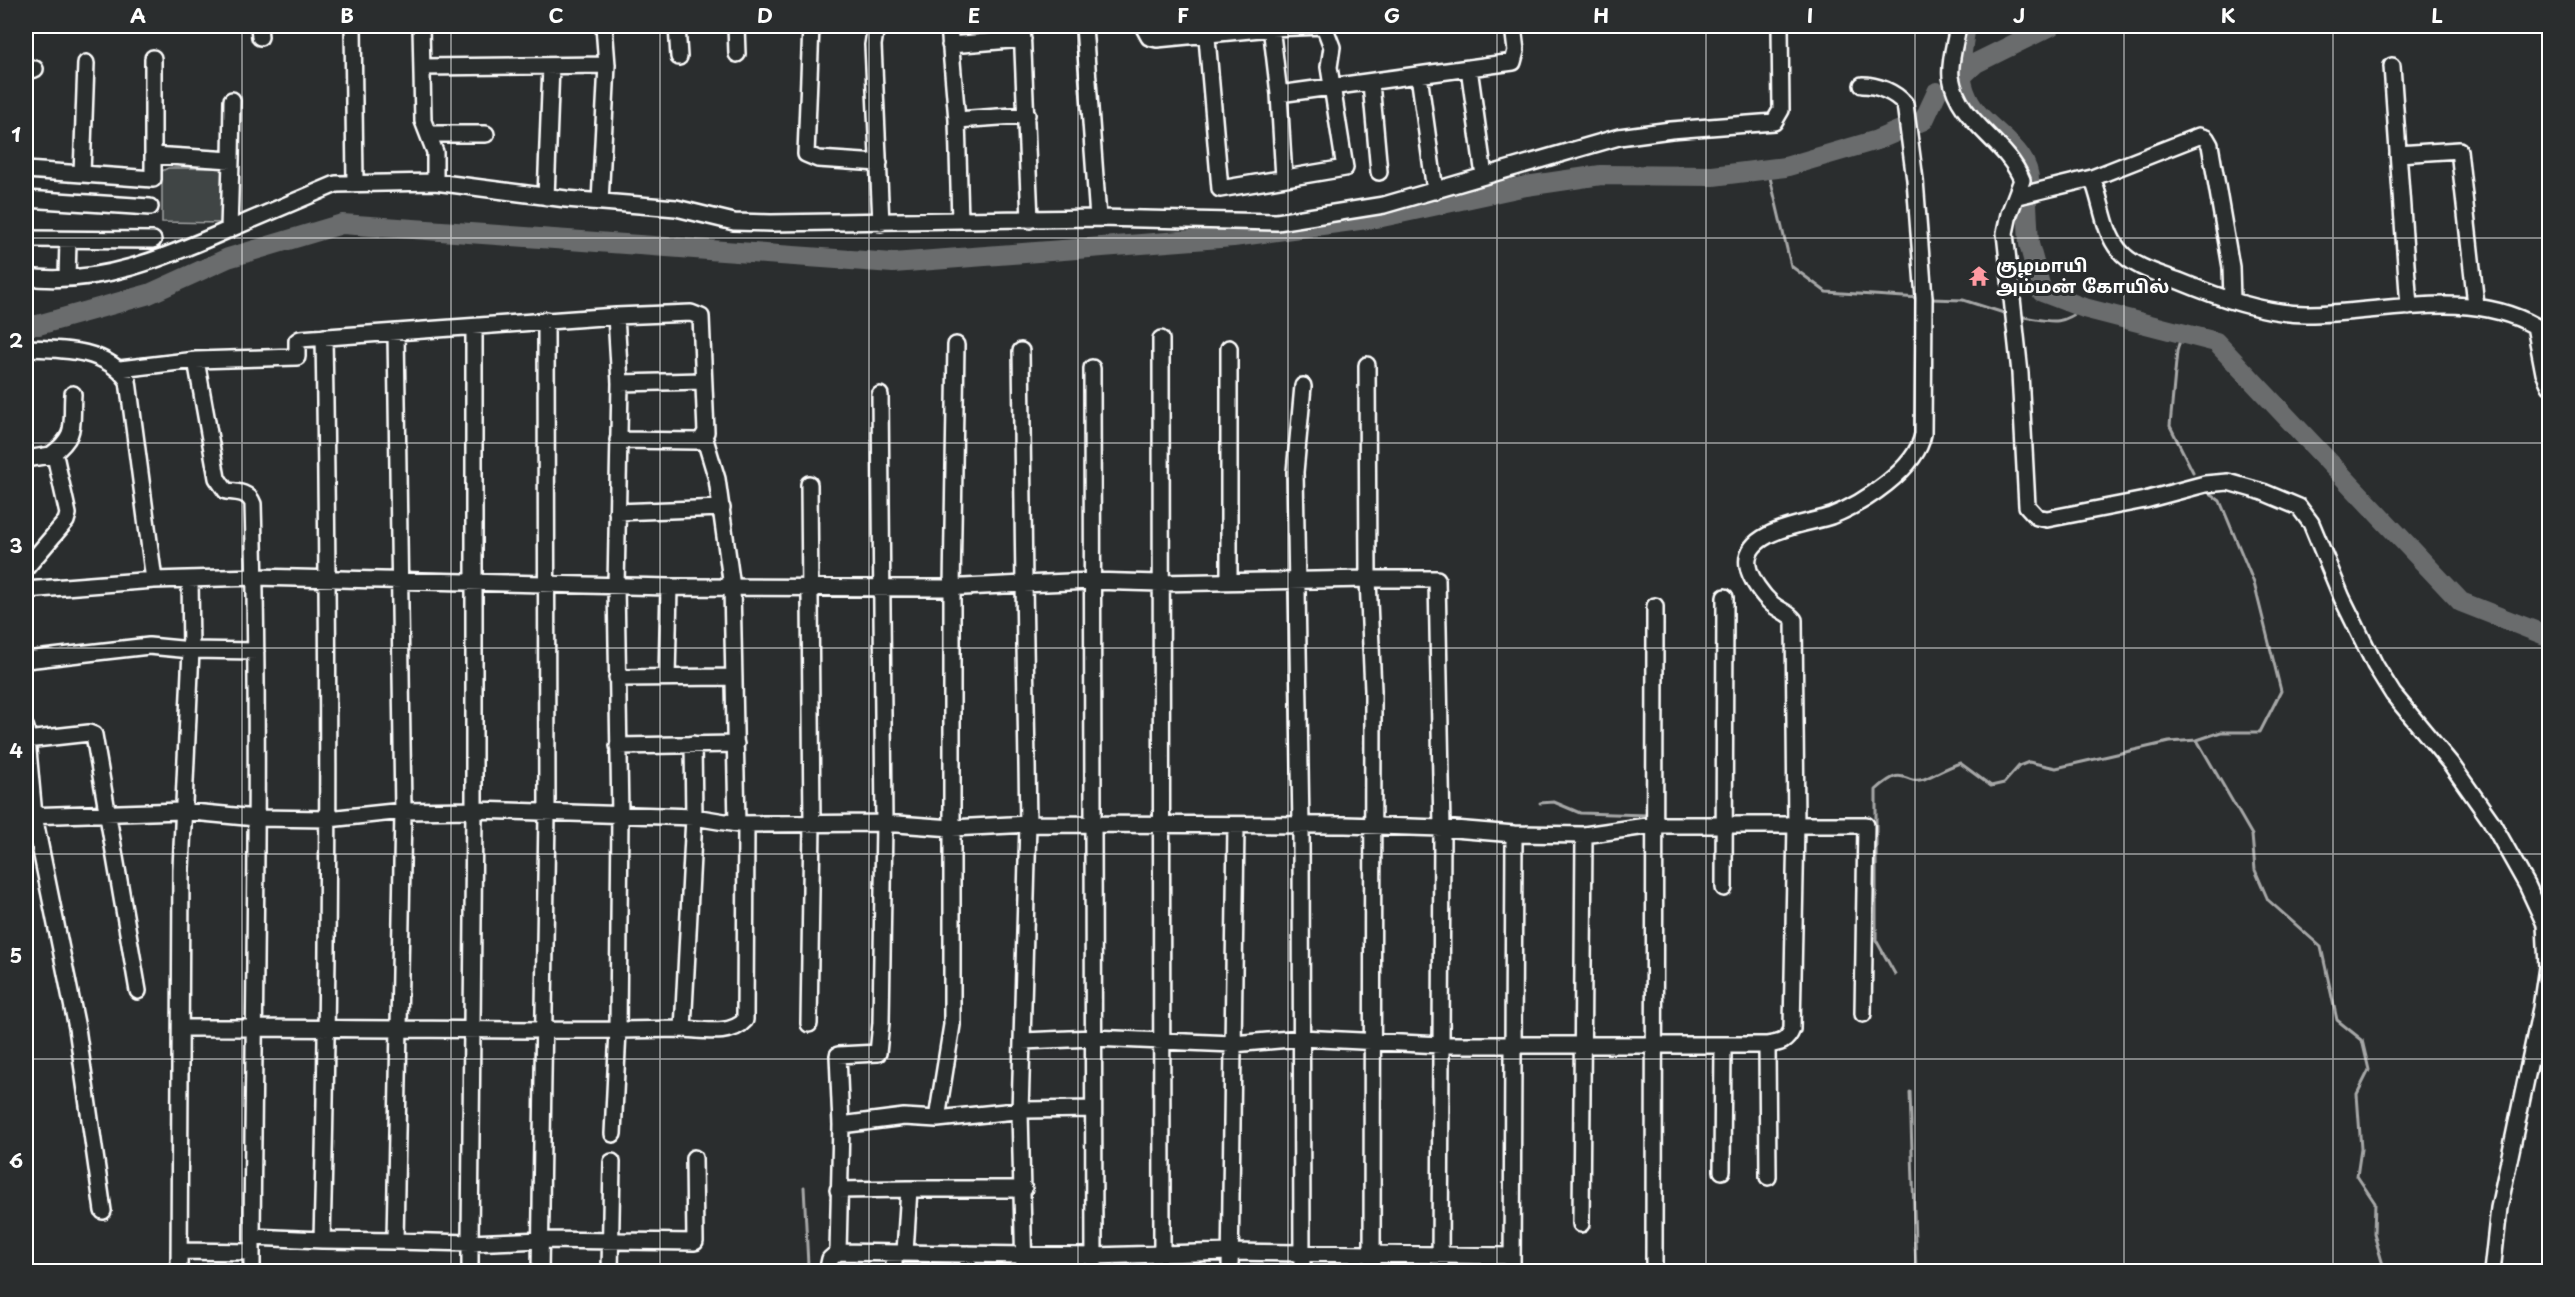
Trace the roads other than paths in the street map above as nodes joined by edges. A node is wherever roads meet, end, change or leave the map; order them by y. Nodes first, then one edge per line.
1 (353, 26) edge
2 (421, 26) edge
3 (604, 26) edge
4 (677, 26) edge
5 (736, 26) edge
6 (811, 26) edge
7 (876, 26) edge
8 (949, 26) edge
9 (1084, 26) edge
10 (1143, 26) edge
11 (1324, 26) edge
12 (1513, 26) edge
13 (1780, 26) edge
14 (1958, 26) edge
15 (1271, 27) edge
16 (1206, 30) edge
17 (1023, 32) edge
18 (950, 45) junction
19 (736, 54) dead end
20 (679, 57) dead end
21 (153, 58) dead end
22 (86, 63) dead end
23 (607, 65) junction
24 (551, 66) junction
25 (2392, 66) dead end
26 (422, 67) junction
27 (1469, 68) junction
28 (1419, 75) junction
29 (1371, 83) junction
30 (1862, 85) dead end
31 (1333, 88) junction
32 (1279, 94) junction
33 (232, 100) dead end
34 (1027, 115) junction
35 (957, 120) junction
36 (429, 134) junction
37 (486, 134) dead end
38 (2398, 153) junction
39 (153, 155) junction
40 (231, 160) junction
41 (879, 163) junction
42 (26, 170) edge
43 (1379, 172) dead end
44 (82, 174) junction
45 (1484, 176) junction
46 (1284, 178) junction
47 (2092, 178) junction
48 (355, 182) junction
49 (435, 182) junction
50 (1435, 191) junction
51 (2018, 196) junction
52 (546, 197) junction
53 (26, 198) edge
54 (600, 202) junction
55 (150, 207) dead end
56 (1098, 218) junction
57 (960, 220) junction
58 (1030, 220) junction
59 (881, 223) junction
60 (229, 230) junction
61 (26, 239) edge
62 (153, 240) dead end
63 (68, 241) junction
64 (26, 277) edge
65 (68, 278) junction
66 (2232, 300) junction
67 (2476, 305) junction
68 (2409, 307) junction
69 (616, 316) junction
70 (546, 320) junction
71 (474, 328) junction
72 (396, 333) junction
73 (324, 337) junction
74 (1161, 339) dead end
75 (956, 345) dead end
76 (26, 348) edge
77 (1229, 348) dead end
78 (1021, 351) dead end
79 (196, 360) junction
80 (1367, 364) dead end
81 (1092, 368) dead end
82 (120, 369) junction
83 (703, 381) junction
84 (620, 383) junction
85 (1303, 386) dead end
86 (2550, 386) edge
87 (73, 394) dead end
88 (880, 395) dead end
89 (704, 436) junction
90 (618, 440) junction
91 (51, 455) junction
92 (26, 459) edge
93 (809, 484) dead end
94 (722, 508) junction
95 (617, 512) junction
96 (26, 568) edge
97 (255, 577) junction
98 (190, 579) junction
99 (1368, 579) junction
100 (154, 580) junction
101 (1298, 580) junction
102 (328, 581) junction
103 (398, 581) junction
104 (1091, 581) junction
105 (1229, 581) junction
106 (474, 582) junction
107 (1159, 583) junction
108 (546, 584) junction
109 (1024, 584) junction
110 (616, 586) junction
111 (669, 587) junction
112 (732, 587) junction
113 (810, 587) junction
114 (881, 588) junction
115 (952, 588) junction
116 (26, 590) edge
117 (1725, 597) dead end
118 (1654, 606) dead end
119 (191, 650) junction
120 (256, 651) junction
121 (26, 660) edge
122 (734, 677) junction
123 (617, 678) junction
124 (667, 678) junction
125 (26, 728) edge
126 (26, 740) edge
127 (693, 744) junction
128 (736, 744) junction
129 (618, 746) junction
130 (403, 810) junction
131 (474, 810) junction
132 (182, 811) junction
133 (106, 812) junction
134 (547, 814) junction
135 (620, 815) junction
136 (30, 816) edge
137 (694, 817) junction
138 (256, 818) junction
139 (328, 819) junction
140 (812, 823) junction
141 (884, 823) junction
142 (742, 824) junction
143 (1028, 824) junction
144 (1094, 824) junction
145 (1163, 824) junction
146 (1796, 824) junction
147 (1653, 825) junction
148 (1236, 826) junction
149 (1301, 826) junction
150 (1724, 826) junction
151 (1374, 827) junction
152 (952, 828) junction
153 (1442, 828) junction
154 (1514, 834) junction
155 (1584, 834) junction
156 (1724, 888) dead end
157 (138, 991) dead end
158 (1863, 1014) dead end
159 (809, 1024) dead end
160 (181, 1028) junction
161 (254, 1028) junction
162 (328, 1028) junction
163 (400, 1029) junction
164 (683, 1029) junction
165 (545, 1030) junction
166 (618, 1030) junction
167 (472, 1031) junction
168 (1093, 1038) junction
169 (1301, 1038) junction
170 (1163, 1040) junction
171 (1023, 1041) junction
172 (1371, 1041) junction
173 (1233, 1044) junction
174 (1656, 1044) junction
175 (1441, 1045) junction
176 (1515, 1045) junction
177 (1582, 1045) junction
178 (1723, 1045) junction
179 (1767, 1045) junction
180 (1093, 1109) junction
181 (1020, 1113) junction
182 (937, 1119) junction
183 (841, 1125) junction
184 (613, 1134) dead end
185 (694, 1158) dead end
186 (612, 1162) dead end
187 (1722, 1171) dead end
188 (1768, 1177) dead end
189 (909, 1189) junction
190 (1023, 1189) junction
191 (838, 1190) junction
192 (103, 1211) dead end
193 (1581, 1224) dead end
194 (322, 1240) junction
195 (541, 1240) junction
196 (395, 1241) junction
197 (610, 1241) junction
198 (470, 1243) junction
199 (252, 1244) junction
200 (179, 1251) junction
201 (837, 1252) junction
202 (900, 1252) junction
203 (1162, 1252) junction
204 (1230, 1252) junction
205 (1302, 1253) junction
206 (1372, 1253) junction
207 (968, 1254) junction
208 (1024, 1255) junction
209 (1094, 1256) junction
210 (1439, 1264) edge
211 (1512, 1264) edge
212 (179, 1272) edge
213 (252, 1272) edge
214 (470, 1272) edge
215 (540, 1272) edge
216 (610, 1272) edge
217 (827, 1272) edge
218 (894, 1272) edge
219 (968, 1272) edge
220 (1024, 1272) edge
221 (1094, 1272) edge
222 (1162, 1272) edge
223 (1230, 1272) edge
224 (1302, 1272) edge
225 (1372, 1272) edge
226 (1654, 1272) edge
227 (2492, 1272) edge

1 - 48 street
2 - 26 street
3 - 23 street
4 - 20 street
5 - 19 street
6 - 41 street
7 - 41 street
8 - 18 street
9 - 56 street
10 - 16 street
11 - 15 street
11 - 31 street
12 - 27 street
13 - 45 street
14 - 51 street
15 - 16 street
15 - 32 street
16 - 46 street
17 - 18 street
17 - 34 street
18 - 35 street
21 - 39 street
22 - 44 street
23 - 24 street
23 - 54 street
24 - 26 street
24 - 52 street
25 - 38 street
26 - 36 street
27 - 28 street
27 - 45 street
28 - 29 street
28 - 50 street
29 - 31 street
29 - 43 street
30 - 146 street
31 - 32 street
31 - 46 street
32 - 46 street
33 - 40 street
34 - 35 street
34 - 58 street
35 - 57 street
36 - 37 street
36 - 49 street
38 - 67 street
38 - 68 street
39 - 40 street
39 - 44 street
40 - 60 street
41 - 59 street
42 - 44 street
45 - 50 street
47 - 51 street
47 - 66 street
47 - 66 street
48 - 49 street
48 - 60 street
49 - 52 street
50 - 56 street
51 - 227 street
52 - 54 street
53 - 55 street
54 - 59 street
56 - 58 street
57 - 58 street
57 - 59 street
60 - 65 street
61 - 63 street
62 - 63 street
63 - 65 street
64 - 65 street
66 - 68 street
67 - 68 street
67 - 86 street
69 - 70 street
69 - 83 street
69 - 84 street
70 - 71 street
70 - 108 street
71 - 72 street
71 - 106 street
72 - 73 street
72 - 103 street
73 - 79 street
73 - 102 street
74 - 107 street
75 - 115 street
76 - 82 street
77 - 105 street
78 - 109 street
79 - 82 street
79 - 97 street
80 - 99 street
81 - 104 street
82 - 100 street
83 - 84 street
83 - 89 street
84 - 90 street
85 - 101 street
87 - 91 street
88 - 114 street
89 - 90 street
89 - 94 street
90 - 95 street
91 - 92 street
91 - 96 street
93 - 113 street
94 - 95 street
94 - 112 street
95 - 110 street
97 - 98 street
97 - 102 street
97 - 120 street
98 - 100 street
98 - 119 street
99 - 101 street
99 - 151 street
99 - 153 street
100 - 116 street
101 - 105 street
101 - 149 street
102 - 103 street
102 - 139 street
103 - 106 street
103 - 130 street
104 - 107 street
104 - 109 street
104 - 144 street
105 - 107 street
106 - 108 street
106 - 131 street
107 - 145 street
108 - 110 street
108 - 134 street
109 - 115 street
109 - 143 street
110 - 111 street
110 - 123 street
111 - 112 street
111 - 124 street
112 - 113 street
112 - 122 street
113 - 114 street
113 - 140 street
114 - 115 street
114 - 141 street
115 - 152 street
117 - 150 street
118 - 147 street
119 - 120 street
119 - 121 street
119 - 132 street
120 - 138 street
122 - 124 street
122 - 128 street
123 - 124 street
123 - 129 street
125 - 126 street
126 - 133 street
126 - 136 street
127 - 128 street
127 - 129 street
127 - 137 street
128 - 142 street
129 - 135 street
130 - 131 street
130 - 139 street
130 - 163 street
131 - 134 street
131 - 167 street
132 - 133 street
132 - 138 street
132 - 160 street
133 - 136 street
133 - 157 street
134 - 135 street
134 - 165 street
135 - 137 street
135 - 166 street
136 - 192 street
137 - 142 street
137 - 164 street
138 - 139 street
138 - 161 street
139 - 162 street
140 - 141 street
140 - 142 street
140 - 159 street
141 - 152 street
141 - 183 street
142 - 164 street
143 - 144 street
143 - 152 street
143 - 171 street
144 - 145 street
144 - 168 street
145 - 148 street
145 - 170 street
146 - 150 street
146 - 158 street
146 - 179 street
147 - 150 street
147 - 155 street
147 - 174 street
148 - 149 street
148 - 173 street
149 - 151 street
149 - 169 street
150 - 156 street
151 - 153 street
151 - 172 street
152 - 182 street
153 - 154 street
153 - 175 street
154 - 155 street
154 - 176 street
155 - 177 street
160 - 161 street
160 - 200 street
161 - 162 street
161 - 199 street
162 - 163 street
162 - 194 street
163 - 167 street
163 - 196 street
164 - 166 street
165 - 166 street
165 - 167 street
165 - 195 street
166 - 184 street
167 - 198 street
168 - 170 street
168 - 171 street
168 - 180 street
169 - 172 street
169 - 173 street
169 - 205 street
170 - 173 street
170 - 203 street
171 - 181 street
172 - 175 street
172 - 206 street
173 - 204 street
174 - 177 street
174 - 178 street
174 - 226 street
175 - 176 street
175 - 210 street
176 - 177 street
176 - 211 street
177 - 193 street
178 - 179 street
178 - 187 street
179 - 188 street
180 - 181 street
180 - 209 street
181 - 182 street
181 - 190 street
182 - 183 street
183 - 191 street
185 - 197 street
186 - 197 street
189 - 190 street
189 - 191 street
189 - 202 street
190 - 208 street
191 - 201 street
194 - 196 street
194 - 199 street
195 - 197 street
195 - 198 street
195 - 215 street
196 - 198 street
197 - 216 street
198 - 214 street
199 - 200 street
199 - 213 street
200 - 212 street
201 - 202 street
201 - 217 street
202 - 207 street
202 - 218 street
203 - 204 street
203 - 209 street
203 - 222 street
204 - 205 street
204 - 223 street
205 - 206 street
205 - 224 street
206 - 210 street
206 - 225 street
207 - 208 street
207 - 219 street
208 - 209 street
208 - 220 street
209 - 221 street
210 - 211 street

